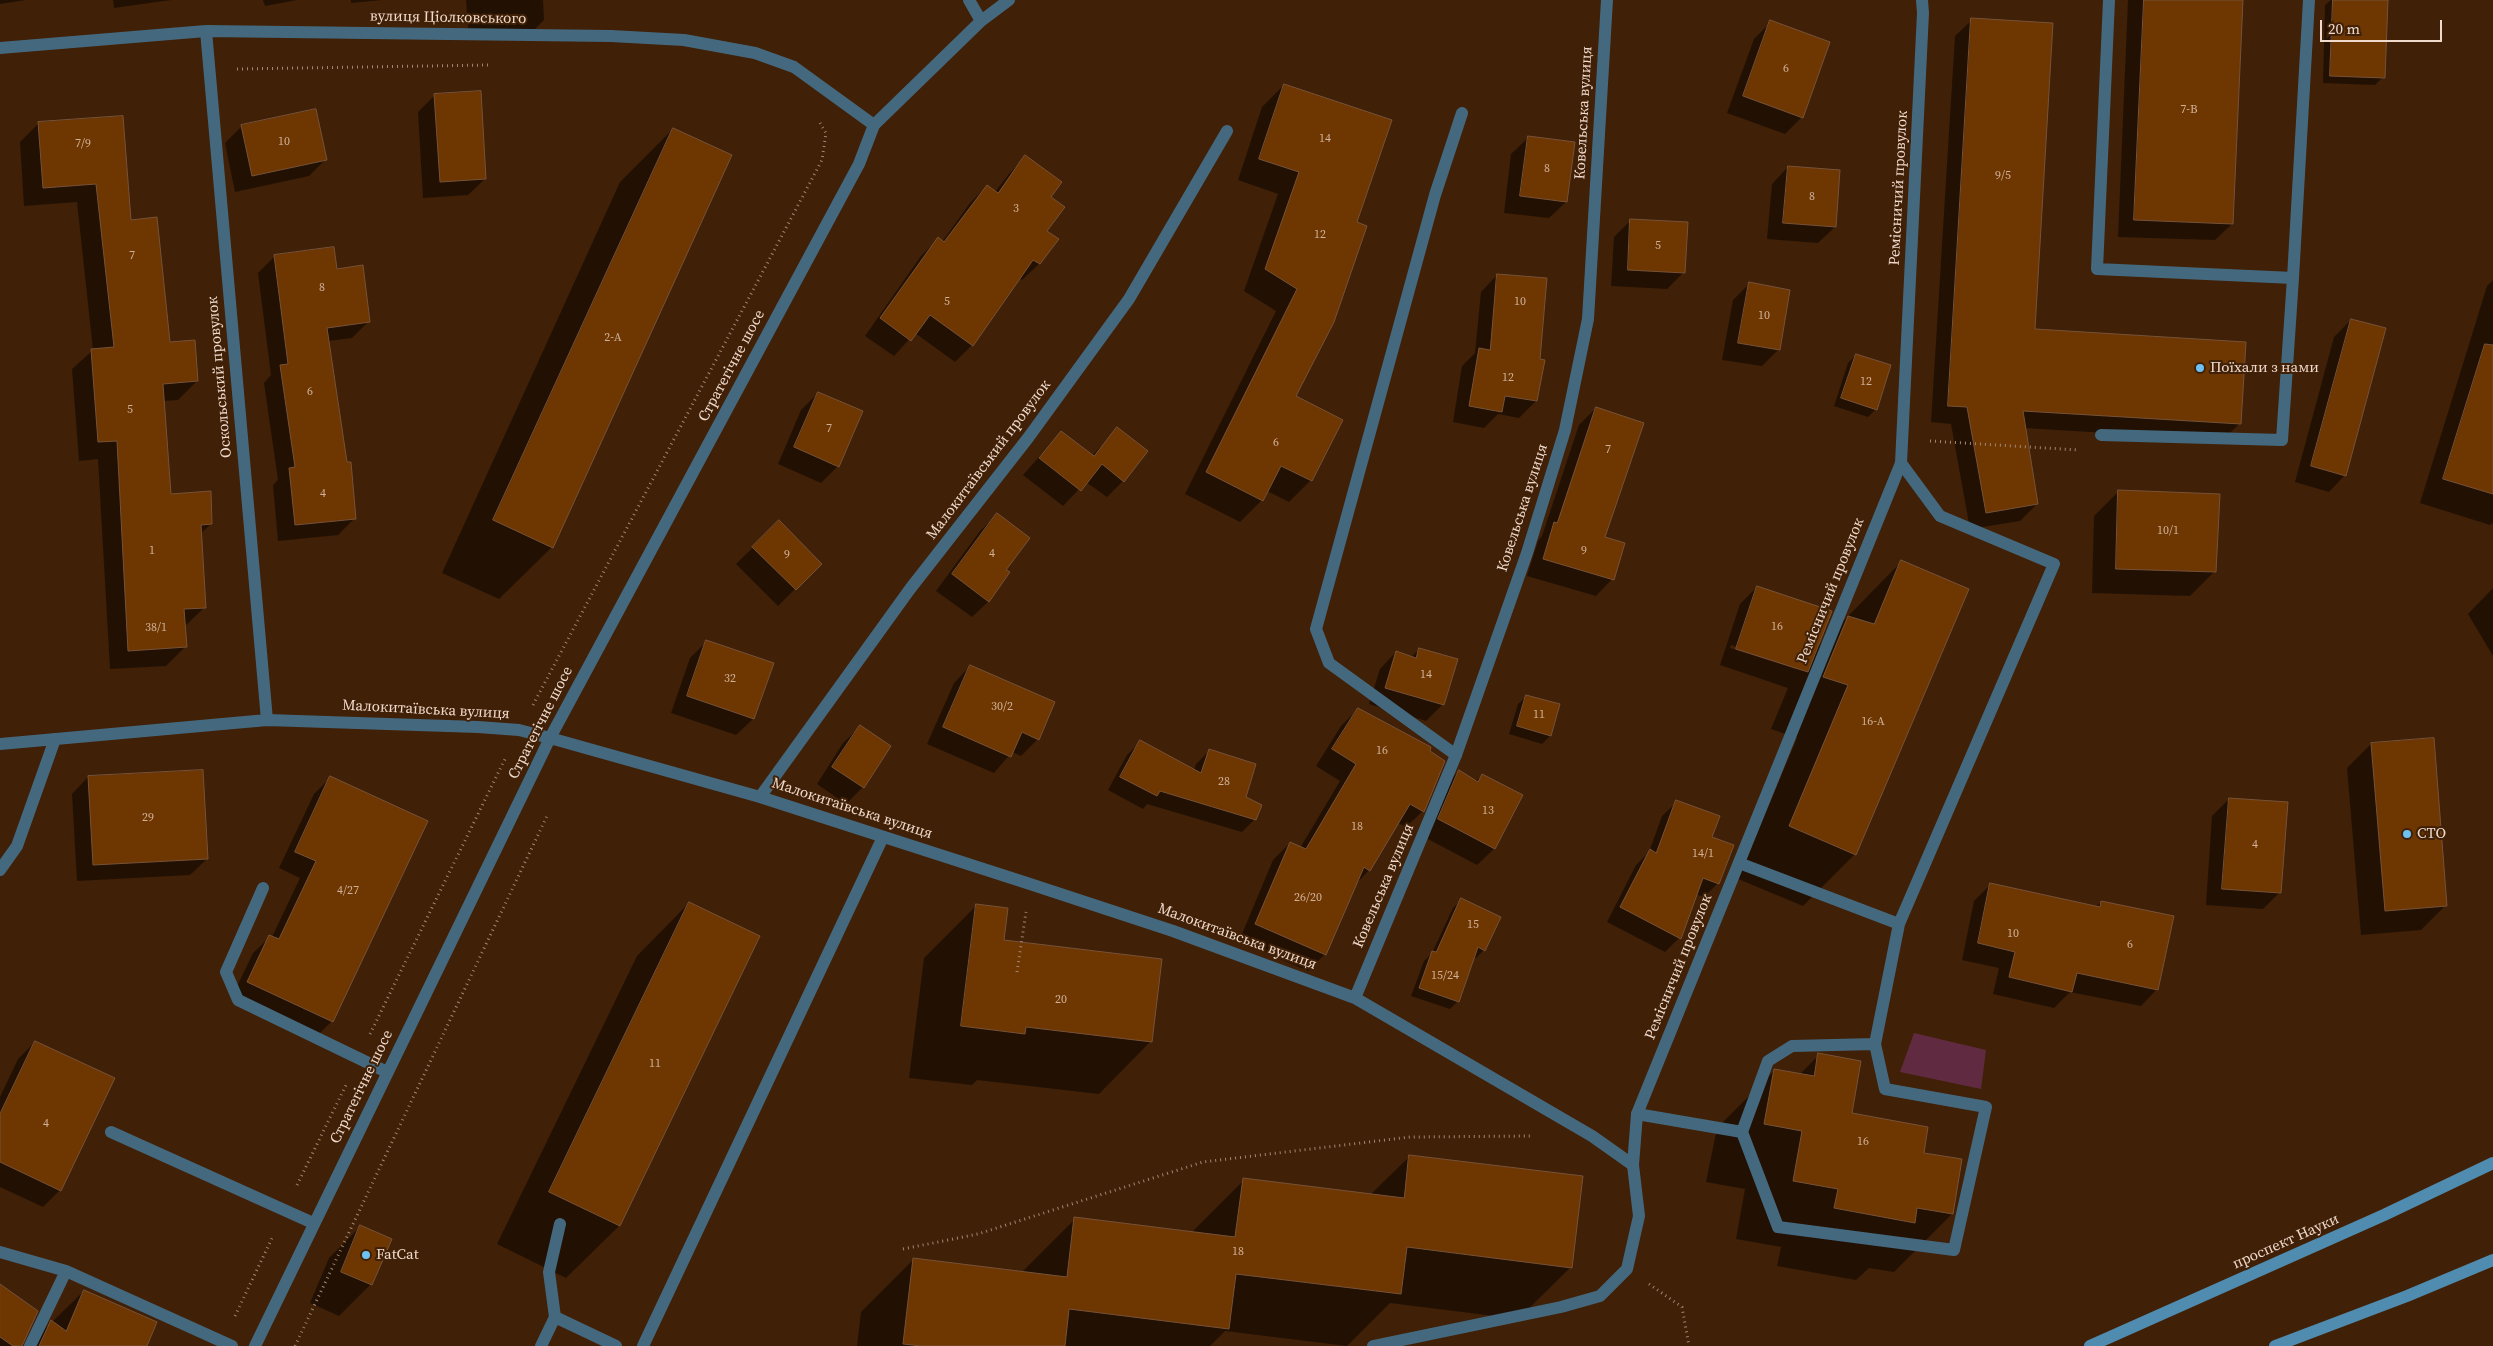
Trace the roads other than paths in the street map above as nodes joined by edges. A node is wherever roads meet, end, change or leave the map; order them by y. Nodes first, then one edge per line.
1 (968, 0) edge
2 (1009, 0) edge
3 (1607, 0) edge
4 (1922, 0) edge
5 (2109, 0) edge
6 (2309, 0) edge
7 (981, 21) junction
8 (206, 31) junction
9 (0, 48) edge
10 (1462, 112) dead end
11 (874, 125) junction
12 (1227, 131) dead end
13 (2293, 278) junction
14 (2101, 435) dead end
15 (1901, 463) junction
16 (267, 720) junction
17 (550, 738) junction
18 (55, 739) junction
19 (0, 744) edge
20 (1456, 755) junction
21 (760, 797) junction
22 (883, 837) junction
23 (1738, 863) junction
24 (0, 870) edge
25 (263, 888) dead end
26 (1899, 924) junction
27 (1355, 998) junction
28 (1875, 1044) junction
29 (387, 1072) junction
30 (1637, 1114) junction
31 (111, 1132) dead end
32 (1742, 1132) junction
33 (2493, 1163) edge
34 (1632, 1165) junction
35 (313, 1224) junction
36 (560, 1224) dead end
37 (0, 1252) edge
38 (2493, 1260) edge
39 (66, 1271) junction
40 (555, 1317) junction
41 (227, 1344) edge
42 (30, 1346) edge
43 (254, 1346) edge
44 (540, 1346) edge
45 (616, 1346) edge
46 (643, 1346) edge
47 (1373, 1346) edge
48 (2090, 1346) edge
49 (2276, 1346) edge

1 - 7 street
2 - 7 street
3 - 20 street, Ковельська вулиця
4 - 15 street, Ремісничий провулок
5 - 13 street
6 - 13 street
7 - 11 street
8 - 9 street, вулиця Ціолковського
8 - 11 street, вулиця Ціолковського
8 - 16 street, Оскольський провулок
10 - 20 street
11 - 17 street, Стратегічне шосе
12 - 21 street, Малокитаївський провулок
13 - 14 street
15 - 23 street, Ремісничий провулок
15 - 26 street
16 - 17 street, Малокитаївська вулиця
16 - 18 street, Малокитаївська вулиця
17 - 21 street, Малокитаївська вулиця
17 - 29 street, Стратегічне шосе
18 - 19 street, Малокитаївська вулиця
18 - 24 street
20 - 27 street, Ковельська вулиця
21 - 22 street, Малокитаївська вулиця
22 - 27 street, Малокитаївська вулиця
22 - 46 street
23 - 26 street
23 - 30 street, Ремісничий провулок
25 - 29 street
26 - 28 street
27 - 34 street, Малокитаївська вулиця
28 - 32 street
28 - 32 street
29 - 35 street, Стратегічне шосе
30 - 32 street
30 - 34 street, Ремісничий провулок
31 - 35 street
33 - 48 main road, проспект Науки
34 - 47 street, Ремісничий провулок
35 - 43 street, Стратегічне шосе
36 - 40 street
37 - 39 street
38 - 49 main road
39 - 41 street
39 - 42 street
40 - 44 street
40 - 45 street

